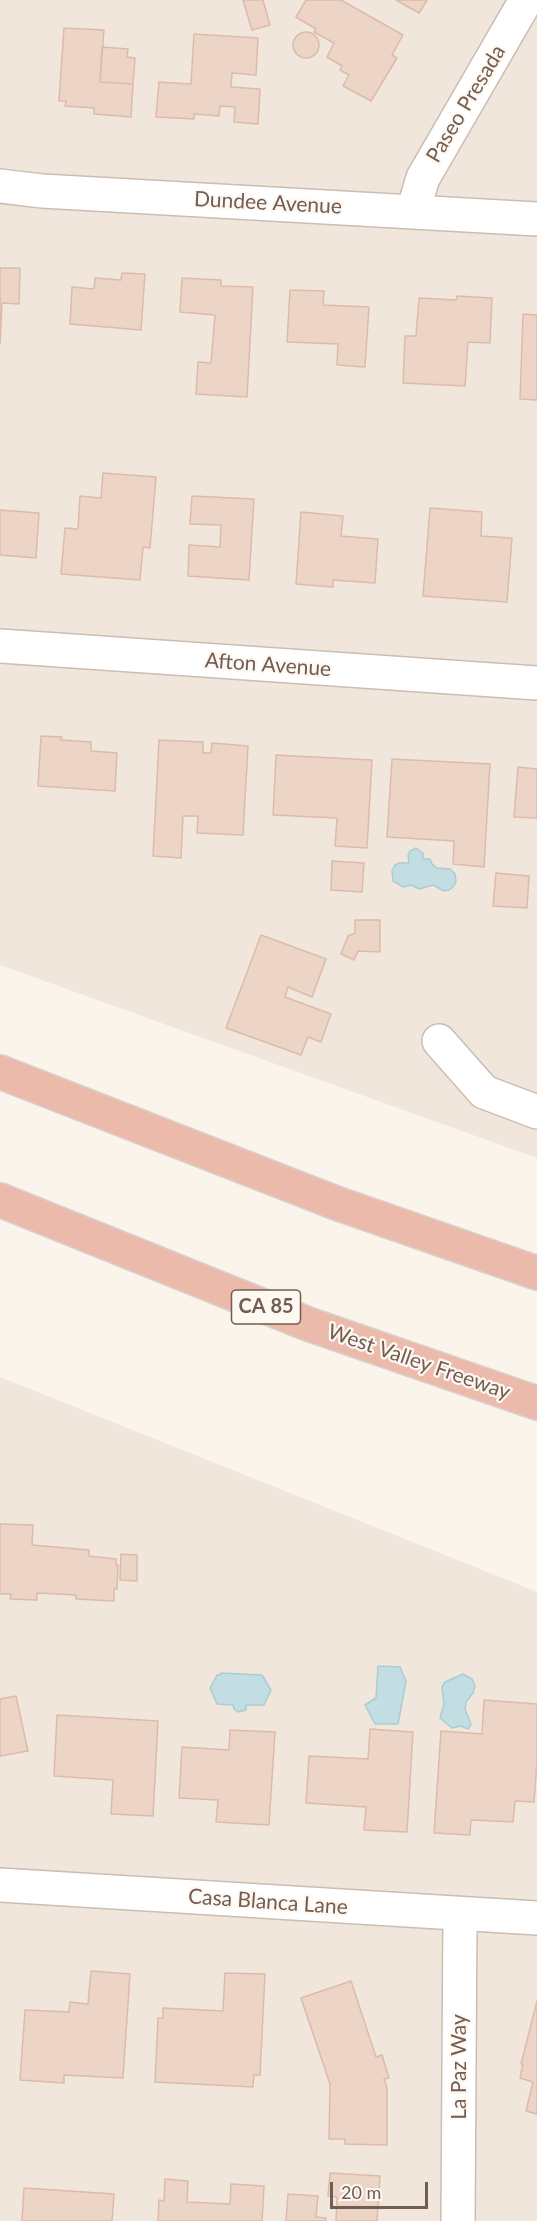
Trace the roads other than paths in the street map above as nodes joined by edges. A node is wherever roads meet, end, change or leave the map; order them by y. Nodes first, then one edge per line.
1 (526, 0) edge
2 (0, 186) edge
3 (412, 211) junction
4 (537, 219) edge
5 (0, 646) edge
6 (537, 683) edge
7 (439, 1041) dead end
8 (0, 1072) edge
9 (537, 1112) edge
10 (0, 1200) edge
11 (537, 1273) edge
12 (537, 1403) edge
13 (0, 1885) edge
14 (460, 1914) junction
15 (537, 1918) edge
16 (458, 2221) edge

1 - 3 street, Paseo Presada
2 - 3 street, Dundee Avenue
3 - 4 street, Dundee Avenue
5 - 6 street, Afton Avenue
7 - 9 street
8 - 11 highway
10 - 12 highway, West Valley Freeway / CA 85
13 - 14 street, Casa Blanca Lane
14 - 15 street, Casa Blanca Lane
14 - 16 street, La Paz Way

